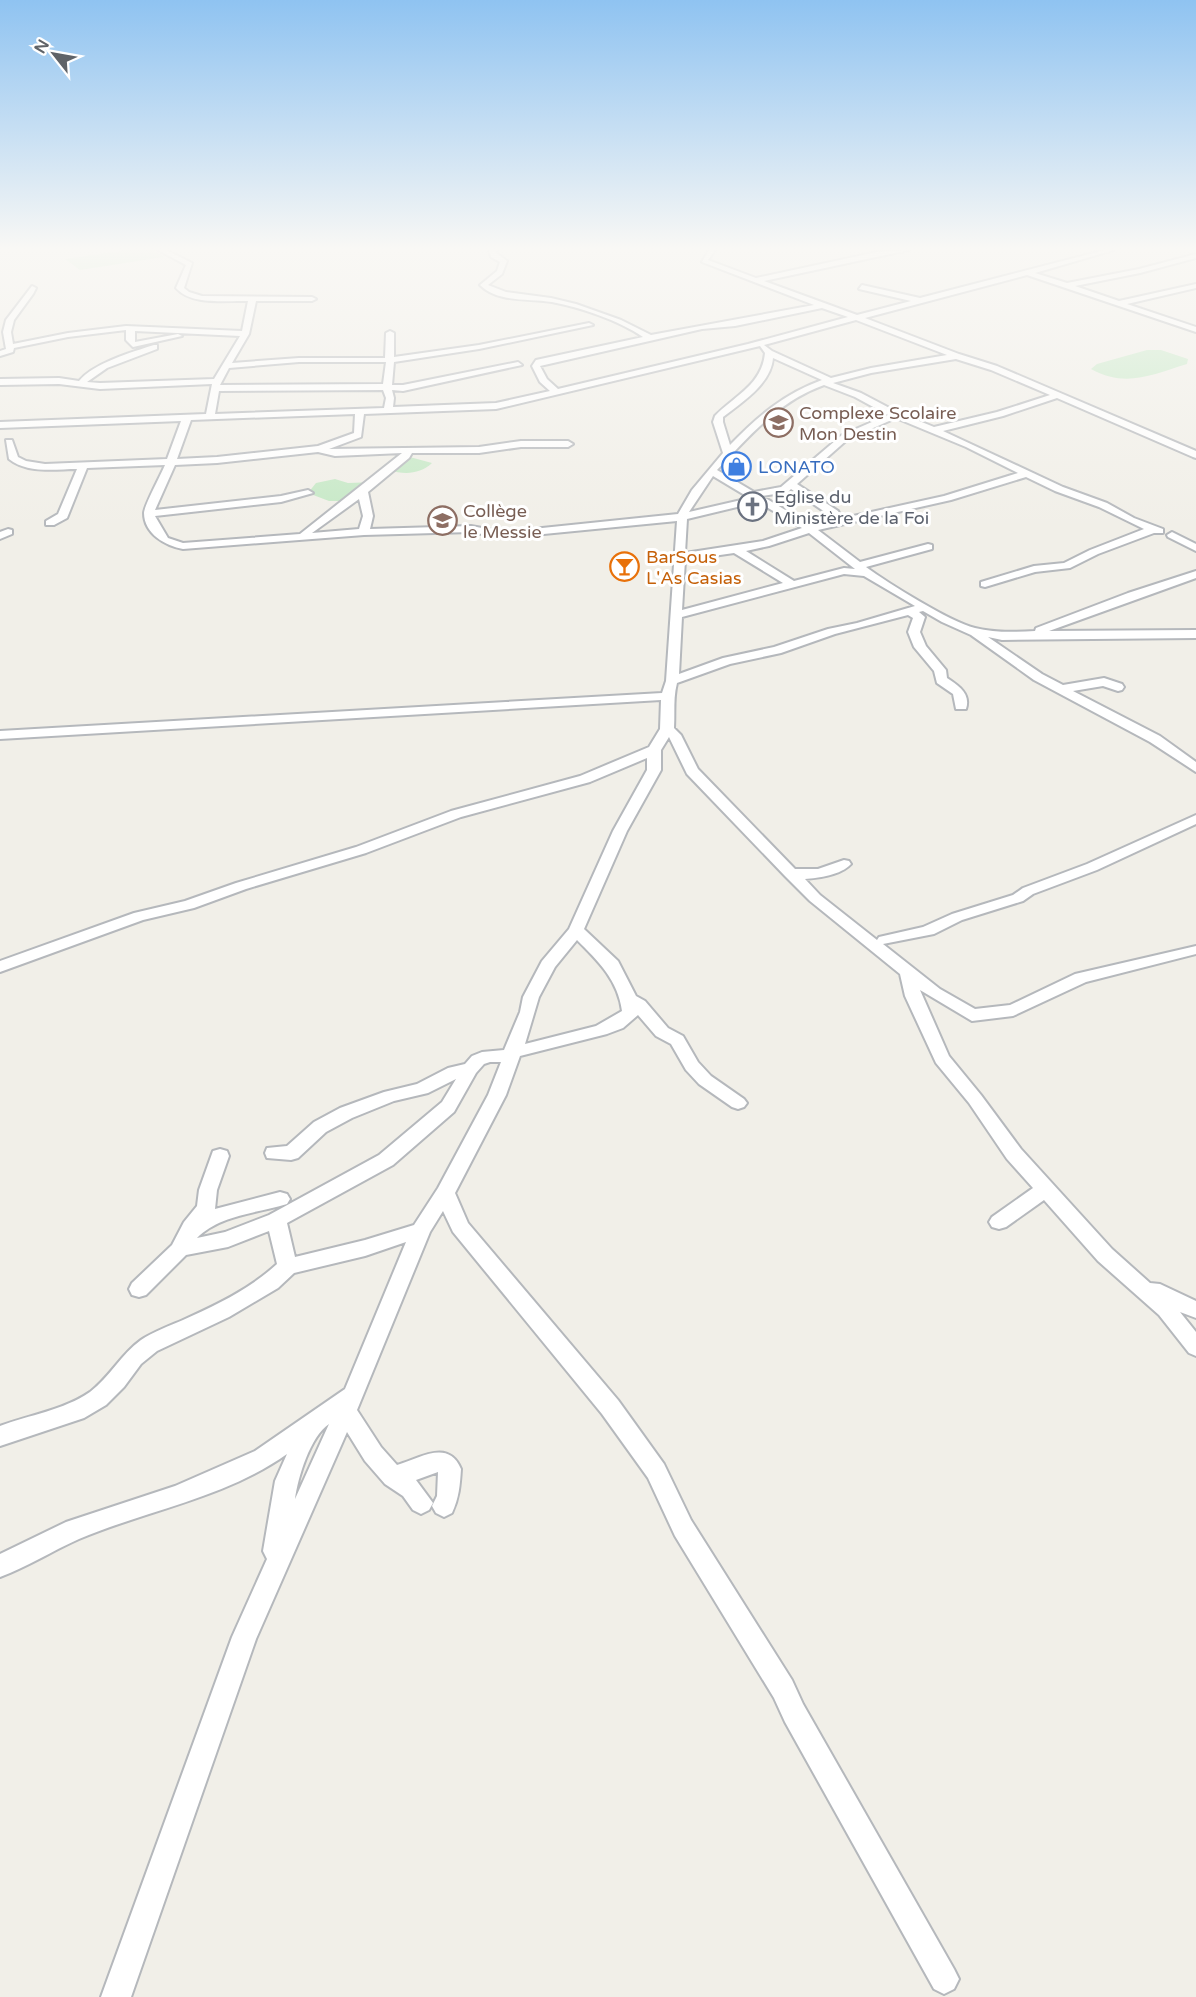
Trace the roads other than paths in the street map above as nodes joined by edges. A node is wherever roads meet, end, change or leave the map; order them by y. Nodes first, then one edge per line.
1 (9, 343) edge
2 (28, 343) edge
3 (161, 343) edge
4 (240, 343) edge
5 (390, 343) edge
6 (498, 343) edge
7 (631, 343) edge
8 (760, 343) edge
9 (764, 343) edge
10 (922, 343) edge
11 (924, 343) edge
12 (9, 347) junction
13 (769, 353) junction
14 (0, 354) edge
15 (956, 356) junction
16 (389, 360) junction
17 (919, 363) junction
18 (518, 365) dead end
19 (227, 366) junction
20 (0, 382) edge
21 (828, 382) junction
22 (81, 384) junction
23 (216, 385) junction
24 (387, 387) junction
25 (557, 392) junction
26 (1057, 395) junction
27 (360, 411) junction
28 (388, 411) junction
29 (894, 414) junction
30 (210, 416) junction
31 (187, 418) junction
32 (0, 420) edge
33 (0, 425) edge
34 (20, 425) junction
35 (935, 430) junction
36 (4, 444) edge
37 (568, 444) dead end
38 (318, 449) junction
39 (408, 450) junction
40 (728, 453) junction
41 (1196, 455) edge
42 (171, 461) junction
43 (84, 467) junction
44 (1027, 472) junction
45 (709, 475) junction
46 (792, 485) junction
47 (363, 492) junction
48 (308, 493) dead end
49 (756, 497) junction
50 (834, 513) junction
51 (149, 514) junction
52 (682, 517) junction
53 (862, 517) junction
54 (50, 523) dead end
55 (827, 525) junction
56 (810, 529) junction
57 (364, 532) junction
58 (1172, 535) dead end
59 (303, 538) junction
60 (928, 547) dead end
61 (1196, 548) edge
62 (737, 550) junction
63 (678, 557) junction
64 (860, 567) junction
65 (844, 571) junction
66 (1196, 574) edge
67 (792, 584) junction
68 (985, 584) dead end
69 (924, 607) junction
70 (909, 611) junction
71 (675, 615) junction
72 (971, 631) junction
73 (1031, 634) junction
74 (1196, 634) edge
75 (1118, 687) dead end
76 (670, 688) junction
77 (1061, 689) junction
78 (961, 706) dead end
79 (1135, 713) dead end
80 (1108, 714) junction
81 (667, 729) junction
82 (0, 735) edge
83 (654, 750) junction
84 (1196, 768) edge
85 (1196, 819) edge
86 (844, 864) dead end
87 (790, 873) junction
88 (576, 930) junction
89 (885, 940) dead end
90 (1193, 950) dead end
91 (0, 967) edge
92 (907, 971) junction
93 (629, 999) junction
94 (511, 1054) junction
95 (470, 1069) junction
96 (738, 1103) dead end
97 (274, 1153) dead end
98 (220, 1156) dead end
99 (1046, 1188) junction
100 (445, 1193) junction
101 (280, 1199) dead end
102 (276, 1220) junction
103 (999, 1222) dead end
104 (188, 1230) junction
105 (421, 1230) junction
106 (180, 1249) junction
107 (288, 1267) junction
108 (1135, 1281) junction
109 (139, 1289) dead end
110 (1196, 1310) edge
111 (1196, 1347) edge
112 (349, 1403) junction
113 (312, 1423) junction
114 (0, 1436) edge
115 (393, 1478) junction
116 (421, 1503) dead end
117 (444, 1506) dead end
118 (0, 1566) edge
119 (270, 1579) junction
120 (944, 1979) dead end
121 (116, 1997) edge

1 - 12 street
2 - 12 street
3 - 22 street
4 - 19 street
5 - 16 street
6 - 16 street
7 - 25 street
8 - 25 street
9 - 13 street
10 - 17 street
11 - 15 street
12 - 14 street
13 - 21 street
13 - 40 street
15 - 17 street
15 - 26 street
16 - 19 street
16 - 24 street
17 - 21 street
18 - 24 street
19 - 23 street
20 - 22 street
21 - 29 street
21 - 40 street
22 - 23 street
23 - 24 street
23 - 30 street
24 - 28 street
25 - 28 street
26 - 35 street
26 - 41 street
27 - 28 street
27 - 30 street
27 - 38 street
29 - 35 street
29 - 46 street
30 - 31 street
31 - 34 street
31 - 42 street
32 - 34 street
33 - 34 street
34 - 36 street
35 - 44 street
36 - 43 street
37 - 39 street
38 - 39 street
38 - 42 street
39 - 47 street
40 - 45 street
42 - 43 street
42 - 51 street
43 - 54 street
44 - 53 street
44 - 68 street
45 - 49 street
45 - 52 street
46 - 49 street
46 - 50 street
47 - 57 street
47 - 59 street
48 - 51 street
49 - 52 street
49 - 56 street
50 - 53 street
50 - 55 street
51 - 59 street
52 - 57 street
52 - 63 street
53 - 55 street
55 - 56 street
56 - 62 street
56 - 64 street
57 - 59 street
58 - 61 street
60 - 64 street
62 - 63 street
62 - 67 street
63 - 71 street
64 - 65 street
64 - 65 street
64 - 69 street
65 - 67 street
66 - 73 street
67 - 71 street
69 - 70 street
69 - 72 street
70 - 76 street
70 - 78 street
71 - 76 street
72 - 73 street
72 - 77 street
73 - 74 street
75 - 77 street
76 - 81 street
76 - 82 street
77 - 80 street
79 - 80 street
80 - 84 street
81 - 83 street
81 - 87 street
83 - 88 street
83 - 91 street
85 - 89 street
86 - 87 street
87 - 92 street
88 - 93 street
88 - 94 street
90 - 92 street
92 - 99 street
93 - 94 street
93 - 96 street
94 - 95 street
94 - 100 street
95 - 97 street
95 - 102 street
98 - 104 street
99 - 103 street
99 - 108 street
100 - 105 street
100 - 120 street
101 - 104 street
102 - 106 street
102 - 107 street
104 - 106 street
105 - 107 street
105 - 112 street
106 - 109 street
107 - 114 street
108 - 110 street
108 - 111 street
112 - 113 street
112 - 115 street
112 - 119 street
113 - 118 street
113 - 119 street
115 - 116 street
115 - 117 street
119 - 121 street

